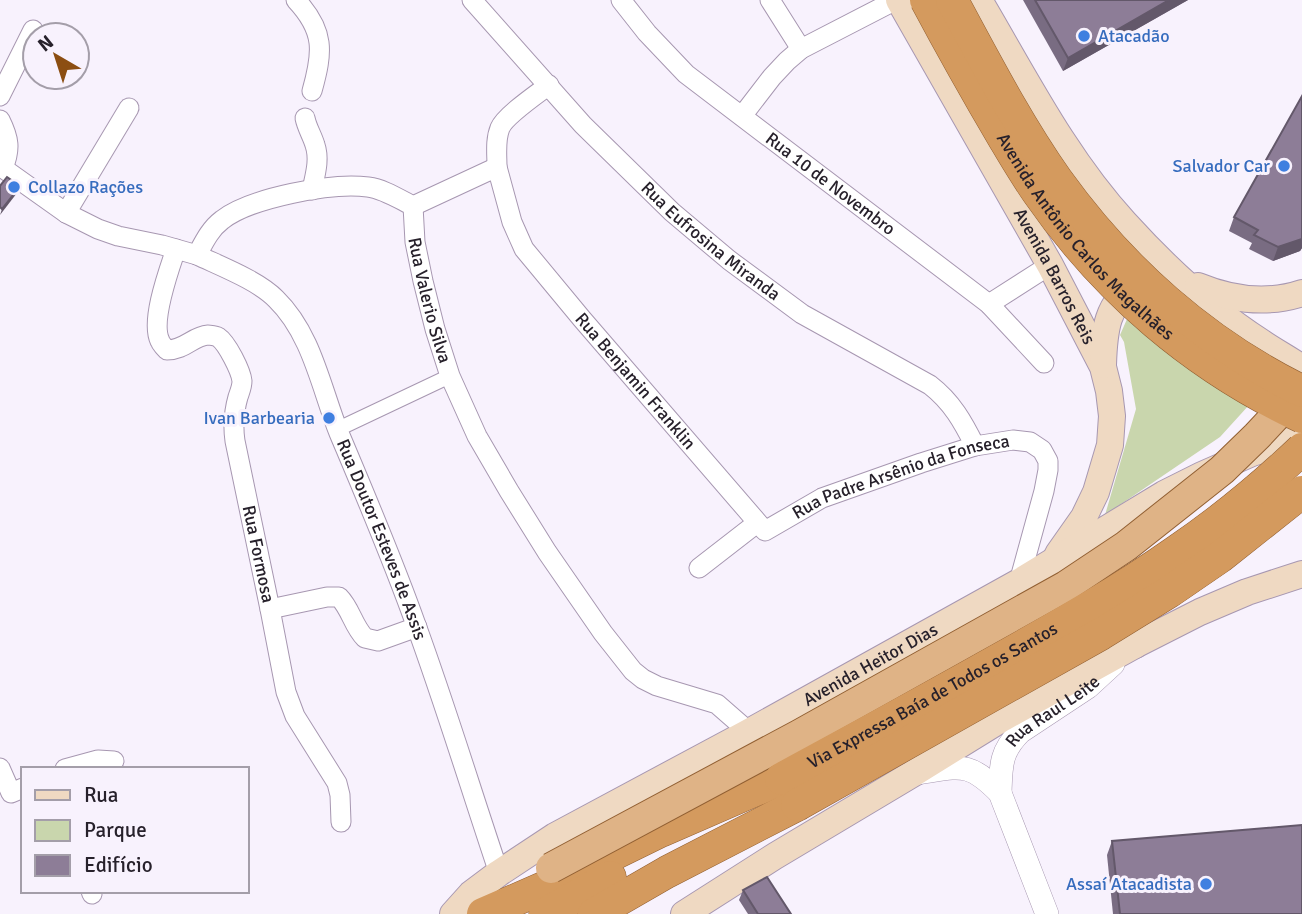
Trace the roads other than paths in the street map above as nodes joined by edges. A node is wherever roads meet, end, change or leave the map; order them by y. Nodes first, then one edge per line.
1 (296, 0) edge
2 (472, 0) edge
3 (621, 0) edge
4 (770, 0) edge
5 (897, 0) edge
6 (926, 0) edge
7 (952, 0) edge
8 (979, 0) edge
9 (801, 49) junction
10 (21, 54) edge
11 (549, 85) junction
12 (312, 91) dead end
13 (0, 96) edge
14 (129, 107) dead end
15 (742, 116) junction
16 (305, 118) dead end
17 (0, 120) edge
18 (1, 167) edge
19 (497, 167) junction
20 (312, 190) junction
21 (412, 206) junction
22 (66, 213) junction
23 (1124, 222) junction
24 (176, 249) junction
25 (197, 255) junction
26 (1050, 265) junction
27 (1182, 279) junction
28 (1302, 293) edge
29 (989, 304) junction
30 (1045, 363) dead end
31 (1103, 367) junction
32 (1302, 368) edge
33 (450, 376) junction
34 (1302, 389) edge
35 (1302, 417) edge
36 (338, 429) junction
37 (1302, 437) edge
38 (975, 446) junction
39 (1302, 449) edge
40 (1302, 492) edge
41 (757, 523) junction
42 (1051, 563) junction
43 (699, 568) dead end
44 (1302, 574) edge
45 (1019, 582) junction
46 (270, 609) junction
47 (417, 627) junction
48 (915, 640) junction
49 (1135, 645) junction
50 (749, 732) junction
51 (974, 736) junction
52 (114, 761) dead end
53 (73, 767) edge
54 (0, 768) edge
55 (914, 773) junction
56 (21, 789) edge
57 (789, 792) junction
58 (1000, 793) junction
59 (341, 822) dead end
60 (499, 873) junction
61 (564, 895) edge
62 (453, 914) edge
63 (484, 914) edge
64 (639, 914) edge
65 (684, 914) edge
66 (1047, 914) edge

1 - 12 street
2 - 11 street, Rua Eufrosina Miranda
3 - 15 street, Rua 10 de Novembro
4 - 9 street
5 - 9 street
5 - 26 main road, Avenida Barros Reis
6 - 35 highway, Avenida Antônio Carlos Magalhães, bridge
7 - 34 highway, Avenida Antônio Carlos Magalhães, bridge
8 - 23 main road
9 - 15 street
10 - 13 street
11 - 19 street, Rua Benjamin Franklin
11 - 38 street, Rua Eufrosina Miranda
14 - 22 street
15 - 29 street, Rua 10 de Novembro
16 - 20 street
17 - 18 street
18 - 22 street
19 - 21 street
19 - 41 street, Rua Benjamin Franklin
20 - 21 street
20 - 25 street
21 - 33 street, Rua Valerio Silva
22 - 24 street
23 - 26 main road
23 - 27 main road
24 - 25 street
24 - 46 street, Rua Formosa
25 - 36 street, Rua Doutor Esteves de Assis
26 - 29 street
26 - 31 main road, Avenida Barros Reis
27 - 28 main road
27 - 31 main road
27 - 32 main road
29 - 30 street, Rua 10 de Novembro
31 - 42 main road, Avenida Barros Reis
33 - 36 street
33 - 50 street, Rua Valerio Silva
34 - 61 main road, bridge
36 - 47 street, Rua Doutor Esteves de Assis
37 - 42 main road, Avenida Heitor Dias
38 - 41 street, Rua Padre Arsênio da Fonseca
38 - 45 street, Rua Padre Arsênio da Fonseca
39 - 57 highway, Via Expressa Baía de Todos os Santos, bridge
40 - 57 highway, Via Expressa Baía de Todos os Santos, bridge
41 - 43 street
42 - 45 main road, Avenida Heitor Dias
42 - 49 main road
44 - 49 main road
45 - 48 main road, Avenida Heitor Dias
46 - 47 street
46 - 59 street, Rua Formosa
47 - 60 street, Rua Doutor Esteves de Assis
48 - 50 main road, Avenida Heitor Dias
48 - 51 main road
49 - 51 main road
49 - 58 street, Rua Raul Leite
50 - 60 main road, Avenida Heitor Dias
51 - 55 main road
52 - 53 street
54 - 56 street
55 - 58 street, Rua Raul Leite
55 - 65 main road
57 - 61 highway
57 - 61 highway, Via Expressa Baía de Todos os Santos
57 - 64 highway
58 - 66 street, Rua Raul Leite
60 - 62 main road, Avenida Heitor Dias
61 - 63 highway

